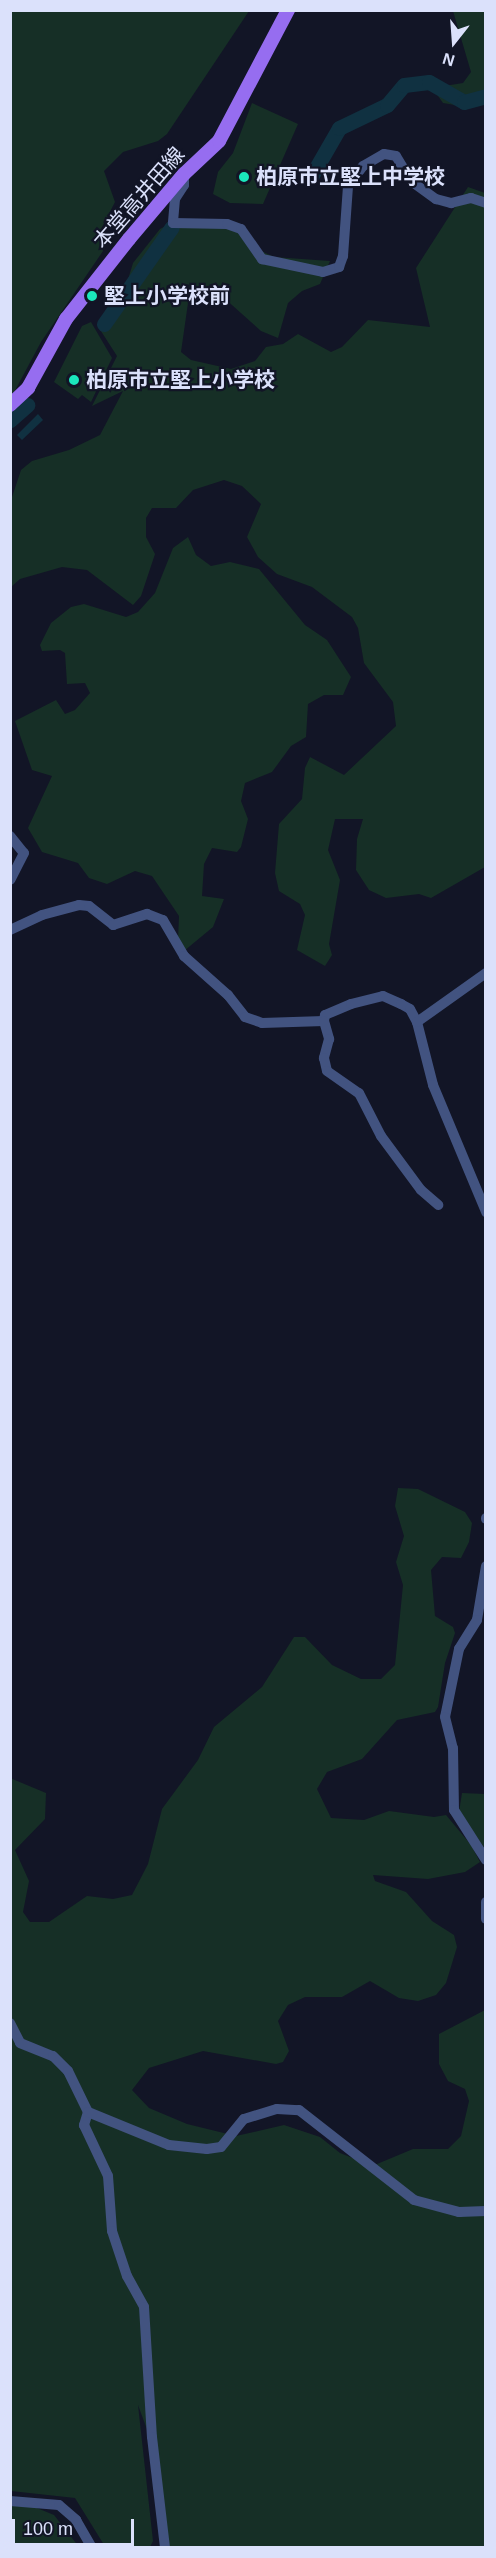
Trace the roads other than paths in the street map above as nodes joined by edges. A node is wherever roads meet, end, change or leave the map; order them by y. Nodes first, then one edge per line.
1 (288, 10) edge
2 (184, 174) junction
3 (486, 203) edge
4 (10, 405) edge
5 (10, 836) edge
6 (10, 880) edge
7 (10, 930) edge
8 (486, 973) edge
9 (324, 1021) junction
10 (417, 1022) junction
11 (438, 1205) dead end
12 (486, 1212) edge
13 (486, 1566) edge
14 (486, 1860) edge
15 (486, 1902) edge
16 (486, 1919) edge
17 (10, 2023) edge
18 (88, 2112) junction
19 (486, 2211) edge
20 (10, 2501) edge
21 (92, 2547) edge
22 (165, 2547) edge

1 - 2 main road, 本堂高井田線
2 - 3 street
2 - 4 main road, 本堂高井田線
5 - 6 street
7 - 9 street
8 - 10 street
9 - 10 street
9 - 11 street
10 - 12 street
13 - 14 street
15 - 16 street
17 - 18 street
18 - 19 street
18 - 22 street
20 - 21 street

